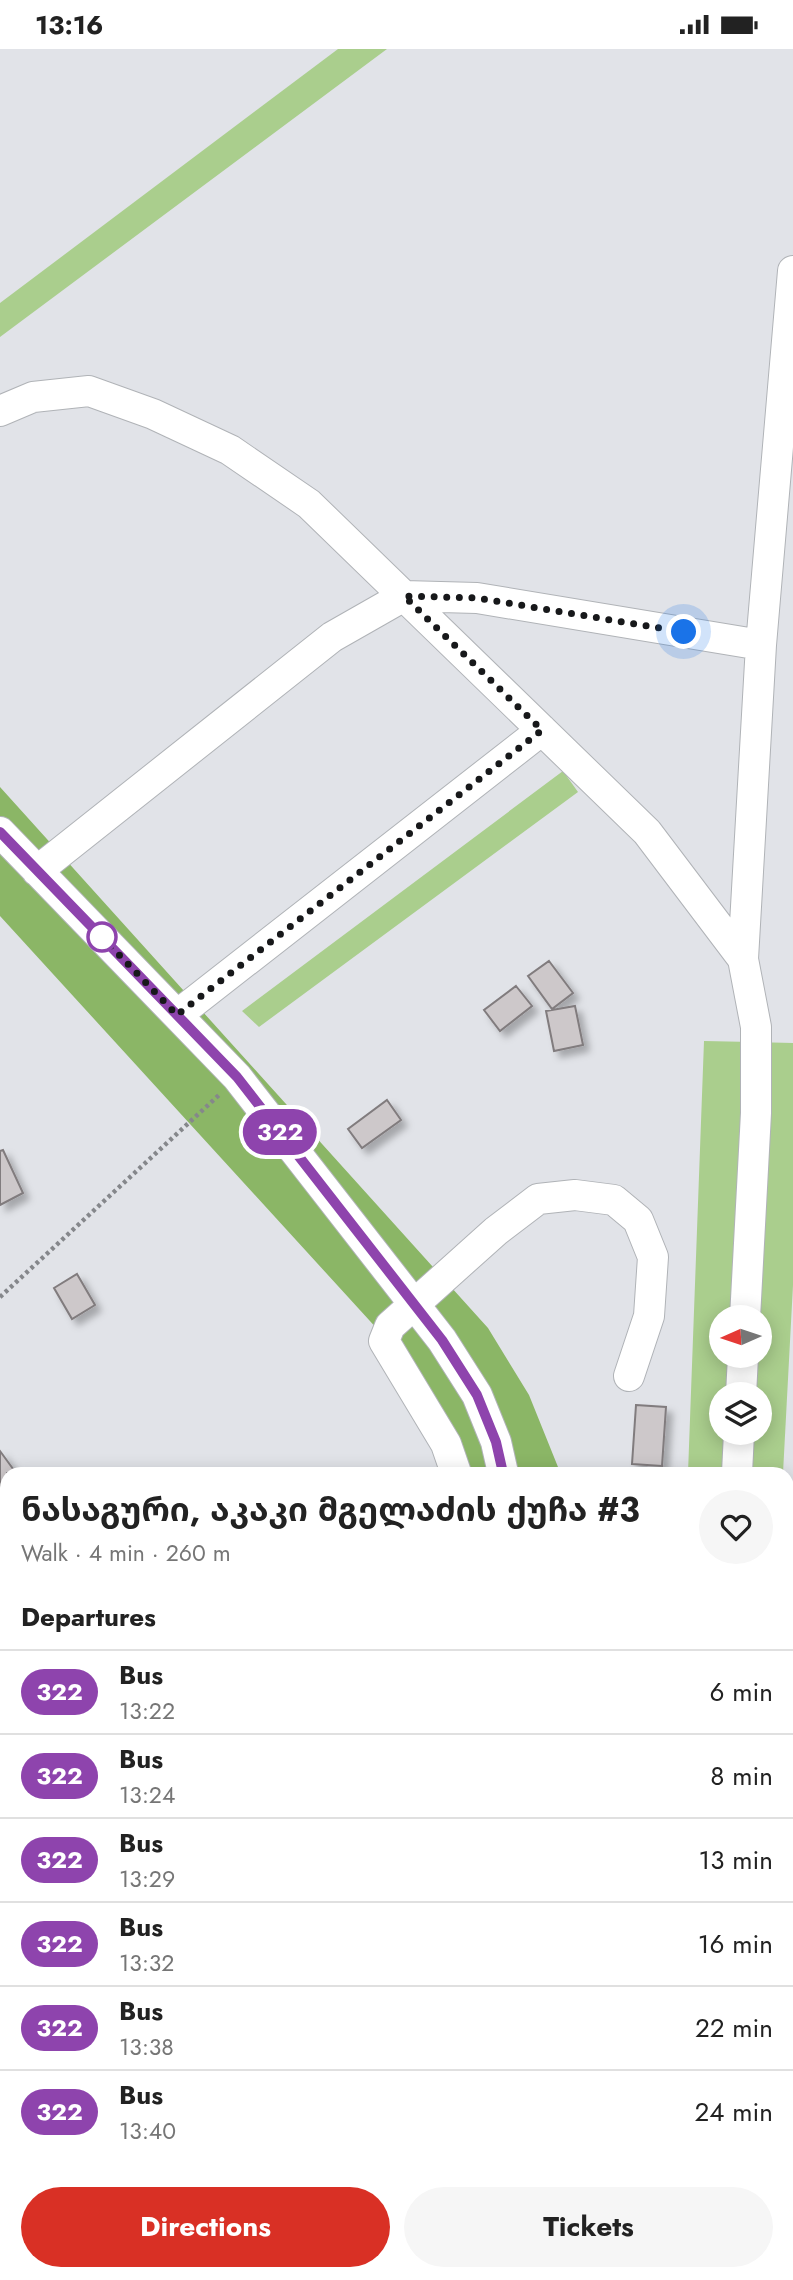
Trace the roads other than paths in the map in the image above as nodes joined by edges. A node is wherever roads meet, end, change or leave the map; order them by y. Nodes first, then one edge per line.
1 (793, 271) edge
2 (0, 411) edge
3 (404, 596) junction
4 (761, 645) junction
5 (542, 730) junction
6 (0, 832) edge
7 (37, 871) junction
8 (743, 960) junction
9 (177, 1015) junction
10 (746, 1305) edge
11 (415, 1306) junction
12 (629, 1376) dead end
13 (738, 1445) edge
14 (454, 1467) edge
15 (502, 1467) edge
16 (737, 1467) edge

1 - 4 street
2 - 3 street
3 - 4 street
3 - 5 street
3 - 7 street
4 - 8 street
5 - 8 street
5 - 9 street
6 - 7 street
7 - 9 street
8 - 10 street
9 - 11 street
11 - 12 street
11 - 14 street
11 - 15 street
13 - 16 street

